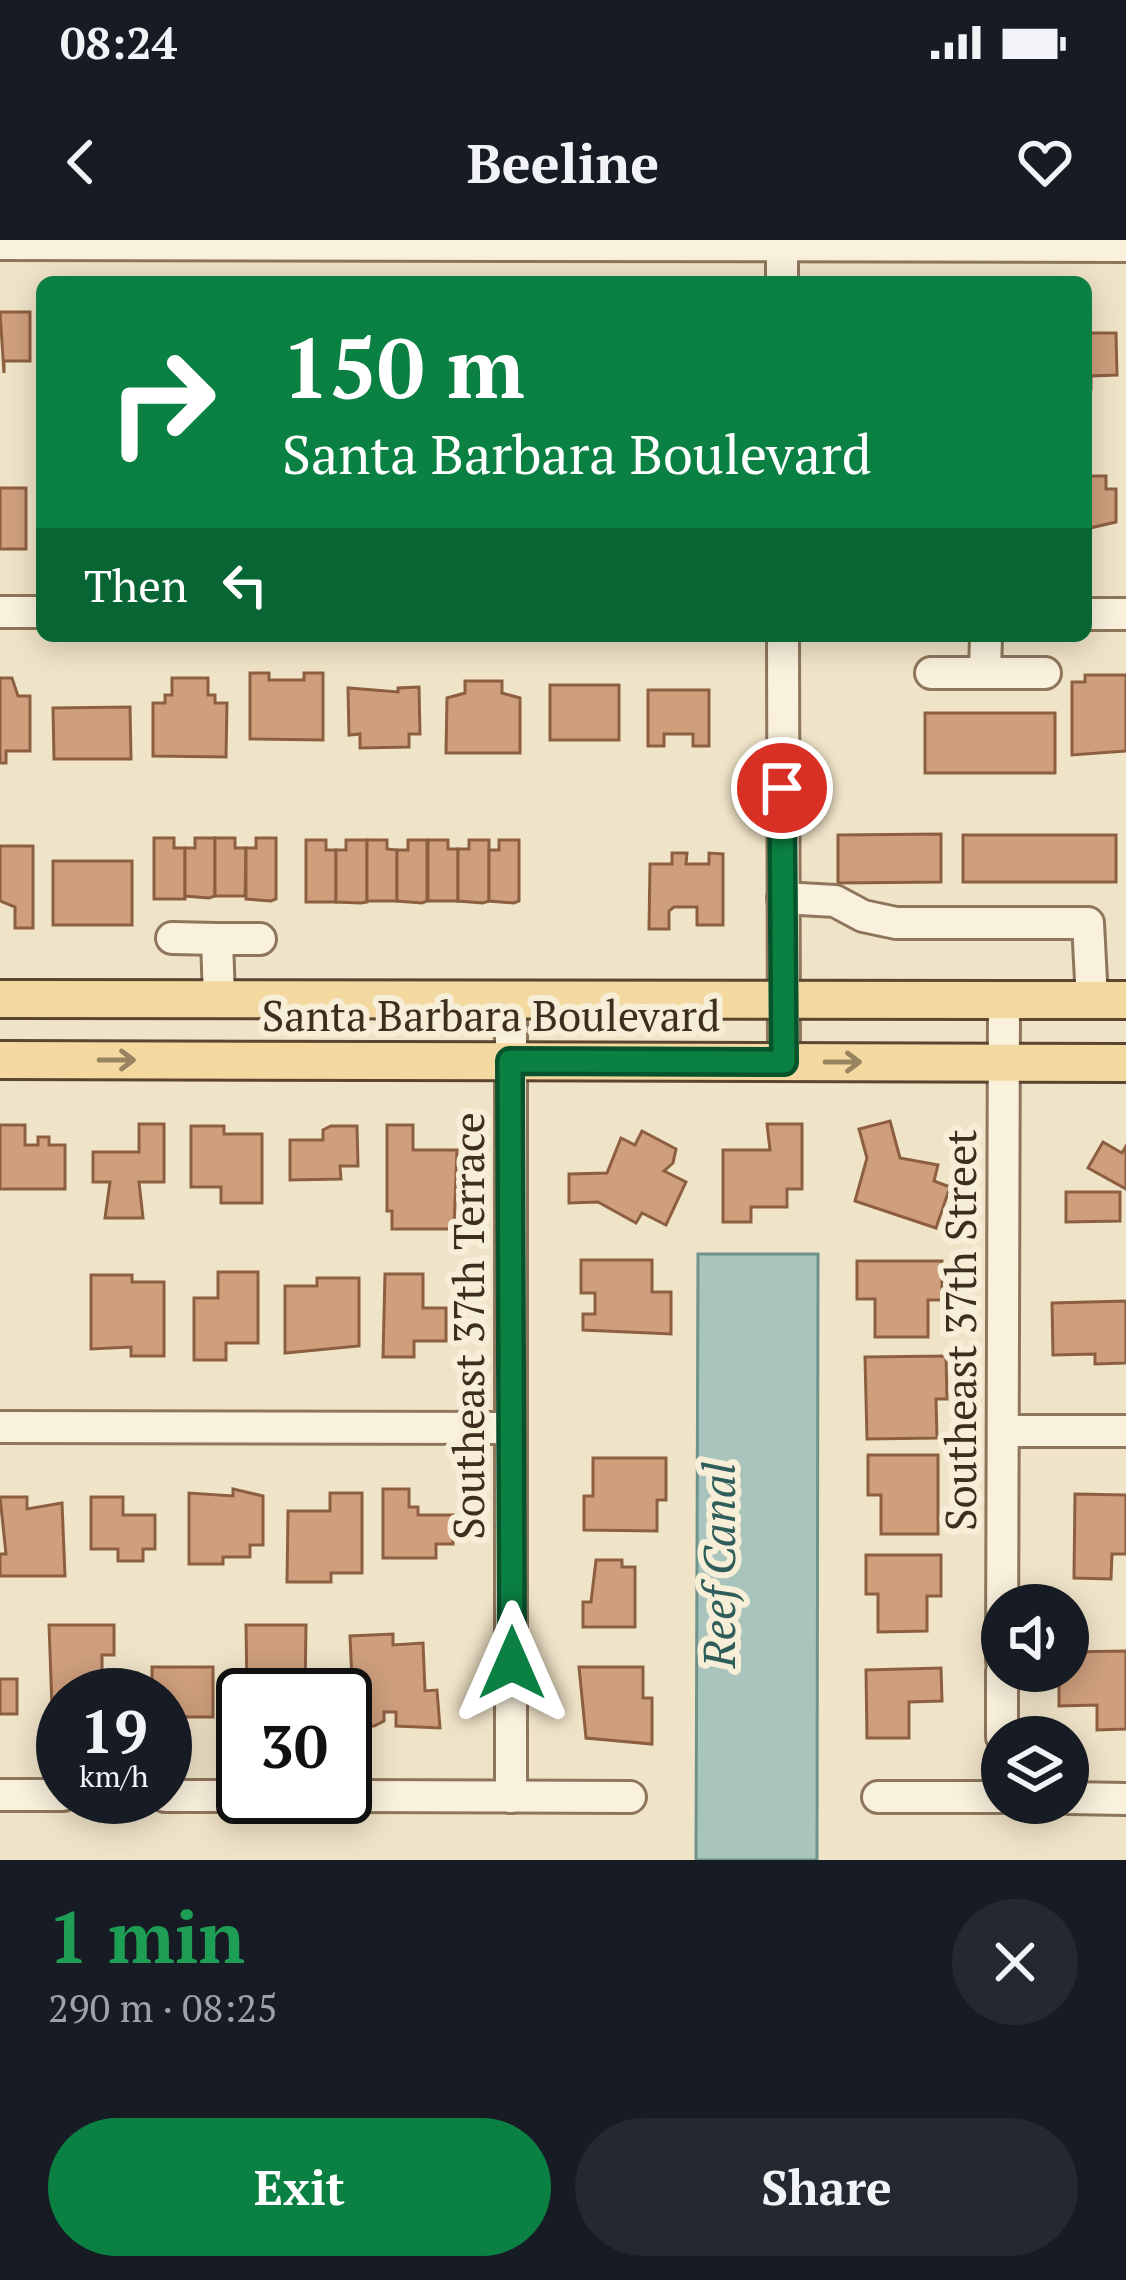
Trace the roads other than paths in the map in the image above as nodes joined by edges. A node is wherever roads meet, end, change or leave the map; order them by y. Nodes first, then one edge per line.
1 (782, 243) edge
2 (0, 244) edge
3 (1126, 246) edge
4 (782, 276) edge
5 (0, 612) edge
6 (36, 612) edge
7 (1092, 614) edge
8 (1126, 614) edge
9 (783, 642) edge
10 (986, 642) edge
11 (931, 673) dead end
12 (985, 673) junction
13 (1045, 673) dead end
14 (783, 898) junction
15 (172, 938) dead end
16 (217, 939) junction
17 (260, 939) dead end
18 (0, 999) edge
19 (219, 999) junction
20 (512, 999) junction
21 (784, 999) junction
22 (1004, 1000) junction
23 (1109, 1000) edge
24 (0, 1060) edge
25 (510, 1061) junction
26 (784, 1062) junction
27 (1004, 1063) junction
28 (1126, 1063) edge
29 (0, 1427) edge
30 (511, 1428) junction
31 (1004, 1431) junction
32 (1126, 1431) edge
33 (1003, 1584) edge
34 (0, 1795) edge
35 (36, 1795) edge
36 (372, 1796) edge
37 (511, 1797) junction
38 (630, 1797) dead end
39 (878, 1797) dead end
40 (981, 1797) edge
41 (1089, 1798) edge
42 (1126, 1799) edge

1 - 2 street
1 - 3 street
1 - 4 street
5 - 6 street
7 - 8 street
9 - 14 street
10 - 12 street
11 - 12 street
12 - 13 street
14 - 21 street
14 - 23 street
15 - 16 street
16 - 17 street
16 - 19 street
18 - 19 main road, Santa Barbara Boulevard
19 - 20 main road, Santa Barbara Boulevard
20 - 21 main road, Santa Barbara Boulevard
20 - 25 street, Southeast 37th Terrace
21 - 22 main road, Santa Barbara Boulevard
21 - 26 street
22 - 23 main road, Santa Barbara Boulevard
22 - 27 street, Southeast 37th Street
24 -> 25 main road, Santa Barbara Boulevard
25 - 26 main road, Santa Barbara Boulevard
25 - 30 street, Southeast 37th Terrace
26 -> 27 main road, Santa Barbara Boulevard
27 - 28 main road, Santa Barbara Boulevard
27 - 31 street, Southeast 37th Street
29 - 30 street
30 - 37 street, Southeast 37th Terrace
31 - 32 street
31 - 33 street, Southeast 37th Street
34 - 35 street
36 - 37 street
37 - 38 street
39 - 40 street
41 - 42 street

